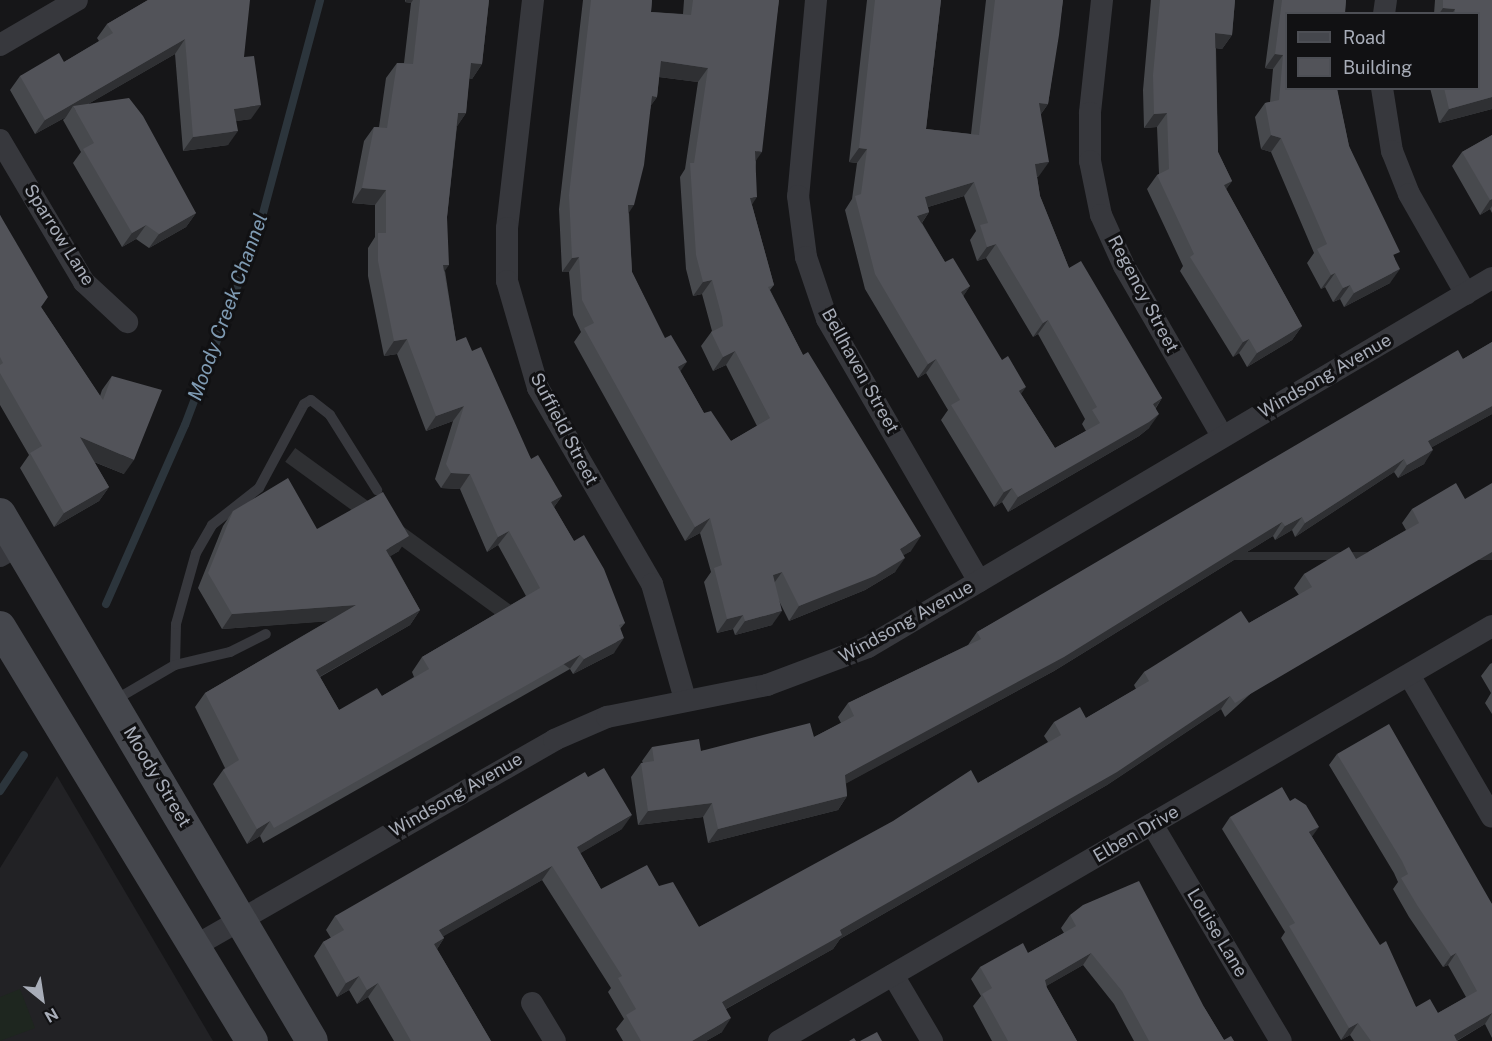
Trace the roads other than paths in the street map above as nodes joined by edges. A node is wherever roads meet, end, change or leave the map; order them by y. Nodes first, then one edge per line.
1 (77, 0) edge
2 (533, 0) edge
3 (816, 0) edge
4 (1102, 0) edge
5 (0, 45) edge
6 (1382, 90) edge
7 (0, 140) edge
8 (1492, 278) edge
9 (1466, 294) junction
10 (127, 322) dead end
11 (1222, 436) junction
12 (377, 490) dead end
13 (0, 514) edge
14 (9, 551) edge
15 (979, 581) junction
16 (1492, 626) edge
17 (0, 627) edge
18 (266, 634) dead end
19 (175, 665) junction
20 (1409, 675) junction
21 (685, 699) junction
22 (112, 702) junction
23 (1492, 817) edge
24 (1152, 824) junction
25 (242, 919) junction
26 (195, 946) junction
27 (893, 975) junction
28 (532, 1003) dead end
29 (252, 1041) edge
30 (312, 1041) edge
31 (555, 1041) edge
32 (779, 1041) edge
33 (932, 1041) edge
34 (1281, 1041) edge

1 - 5 street
2 - 21 street, Suffield Street
3 - 15 street, Bellhaven Street
4 - 11 street, Regency Street
6 - 9 street
7 - 10 street, Sparrow Lane
8 - 9 street, Windsong Avenue
9 - 11 street, Windsong Avenue
11 - 15 street, Windsong Avenue
12 - 19 lane
13 - 14 main road, Moody Street
14 - 22 main road, Moody Street
15 - 21 street, Windsong Avenue
16 - 20 street, Elben Drive
17 - 26 main road
18 - 19 lane
19 - 22 lane
20 - 23 street
20 - 24 street, Elben Drive
21 - 25 street, Windsong Avenue
22 - 25 main road, Moody Street
24 - 27 street, Elben Drive
24 - 34 street, Louise Lane
25 - 26 street, Windsong Avenue
25 - 30 main road, Moody Street
26 - 29 main road
27 - 32 street, Elben Drive
27 - 33 street
28 - 31 street

